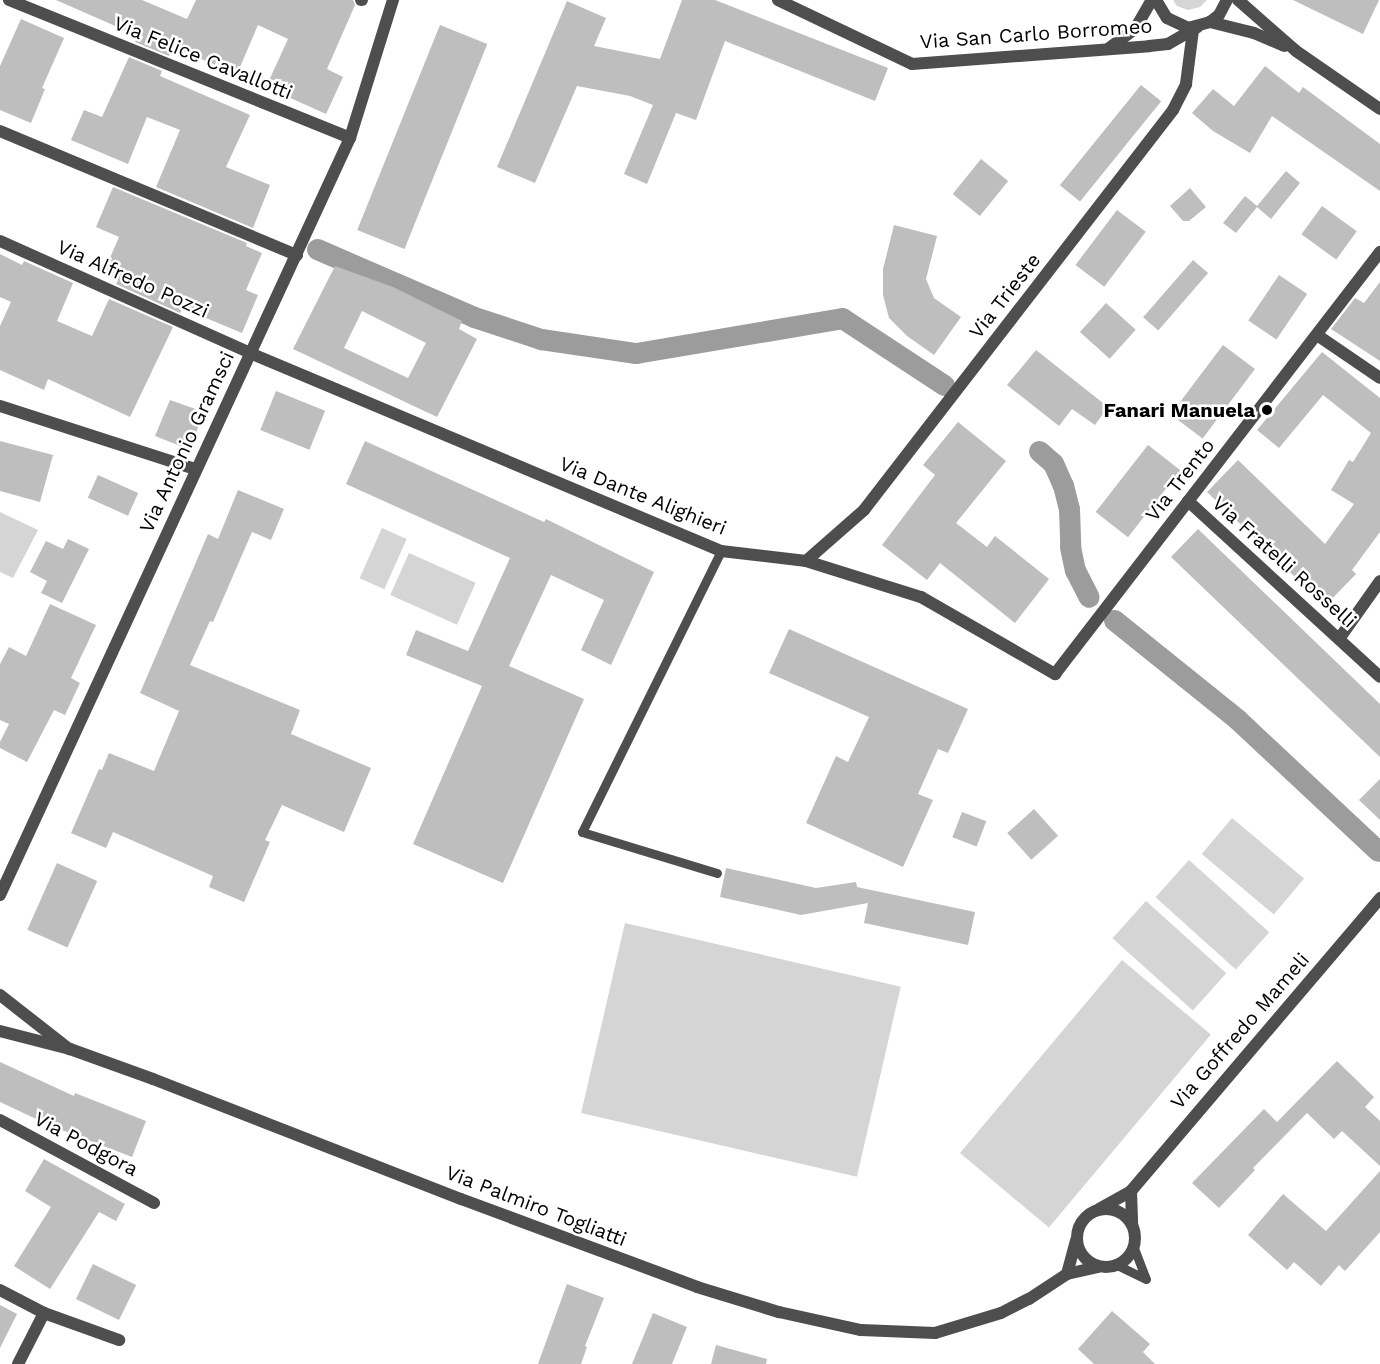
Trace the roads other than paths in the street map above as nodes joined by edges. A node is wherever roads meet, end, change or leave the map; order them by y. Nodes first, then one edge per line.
1 (2, 0) edge
2 (9, 0) edge
3 (393, 0) edge
4 (778, 0) edge
5 (1154, 0) edge
6 (1227, 0) edge
7 (1238, 0) edge
8 (0, 5) edge
9 (1210, 22) junction
10 (1196, 28) junction
11 (1109, 48) junction
12 (1296, 51) junction
13 (1380, 109) edge
14 (0, 131) edge
15 (350, 138) junction
16 (0, 241) edge
17 (1380, 252) edge
18 (297, 255) junction
19 (1317, 335) junction
20 (250, 353) junction
21 (1380, 378) edge
22 (0, 406) edge
23 (195, 469) junction
24 (1188, 501) junction
25 (722, 552) junction
26 (806, 561) junction
27 (1380, 581) edge
28 (1339, 639) junction
29 (1055, 674) joint
30 (1380, 677) edge
31 (717, 873) dead end
32 (0, 896) edge
33 (1380, 898) edge
34 (0, 995) edge
35 (6, 1003) edge
36 (0, 1031) edge
37 (70, 1049) junction
38 (0, 1120) edge
39 (1131, 1191) junction
40 (154, 1203) dead end
41 (1099, 1209) junction
42 (1132, 1224) junction
43 (1076, 1238) junction
44 (1134, 1248) junction
45 (1118, 1265) junction
46 (1098, 1267) junction
47 (1067, 1274) junction
48 (0, 1290) edge
49 (44, 1313) junction
50 (119, 1340) dead end
51 (18, 1364) edge

1 - 8 street
2 - 15 street, Via Felice Cavallotti
3 - 15 street, Via Antonio Gramsci
4 - 11 street, Via San Carlo Borromeo
5 - 10 street
5 - 11 street
6 - 9 street
7 - 12 street
9 - 10 street, Via San Carlo Borromeo
9 - 12 street
10 - 11 street, Via San Carlo Borromeo
10 - 26 street, Via Trieste
12 - 13 street
14 - 18 street
15 - 18 street, Via Antonio Gramsci
16 - 20 street, Via Alfredo Pozzi
17 - 19 street, Via Trento
18 - 20 street, Via Antonio Gramsci
19 - 21 street
19 - 24 street, Via Trento
20 - 23 street, Via Antonio Gramsci
20 - 25 street, Via Dante Alighieri
22 - 23 street
23 - 32 street, Via Antonio Gramsci
24 - 28 street, Via Fratelli Rosselli
24 - 29 street, Via Trento
25 - 26 street, Via Dante Alighieri
25 - 31 lane
26 - 29 street, Via Dante Alighieri
27 - 28 street
28 - 30 street, Via Fratelli Rosselli
33 - 39 street, Via Goffredo Mameli
34 - 35 street, Via Palmiro Togliatti
35 - 37 street, Via Palmiro Togliatti
36 - 37 street, Via Palmiro Togliatti
37 - 47 street, Via Palmiro Togliatti
38 - 40 street, Via Podgora
39 - 41 street, Via Goffredo Mameli
39 - 42 street
41 - 42 street
41 - 43 street, Via Goffredo Mameli
42 - 44 street
43 - 46 street
43 - 47 street, Via Goffredo Mameli
44 - 45 street
44 - 45 lane
45 - 46 street
46 - 47 street
48 - 49 street
49 - 50 street
49 - 51 street

